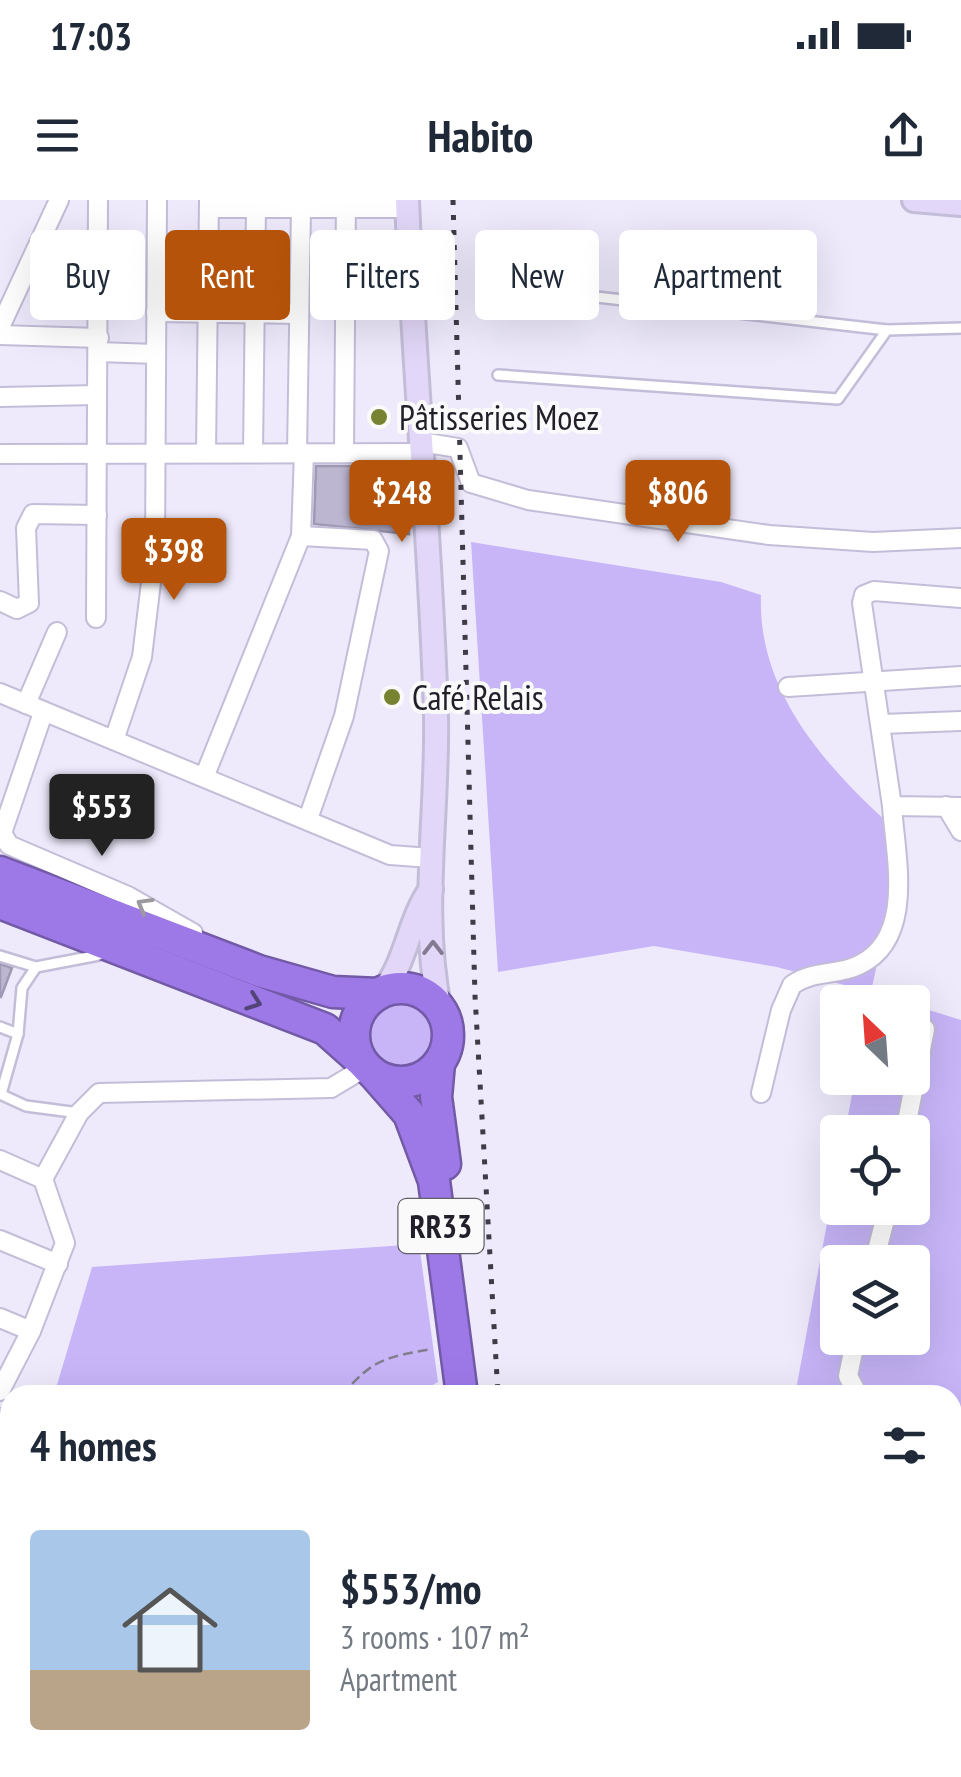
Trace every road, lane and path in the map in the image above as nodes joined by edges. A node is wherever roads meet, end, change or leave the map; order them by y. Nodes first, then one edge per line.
1 (59, 200) edge
2 (98, 200) edge
3 (157, 200) edge
4 (914, 200) edge
5 (209, 204) edge
6 (346, 204) edge
7 (407, 204) edge
8 (961, 204) edge
9 (256, 208) junction
10 (301, 208) junction
11 (209, 230) edge
12 (256, 230) edge
13 (599, 297) edge
14 (156, 312) junction
15 (165, 312) edge
16 (290, 313) edge
17 (298, 314) junction
18 (207, 320) edge
19 (255, 320) edge
20 (0, 326) edge
21 (961, 328) edge
22 (887, 330) junction
23 (0, 335) edge
24 (98, 345) junction
25 (156, 354) junction
26 (498, 375) dead end
27 (97, 395) junction
28 (0, 397) edge
29 (421, 448) junction
30 (156, 452) junction
31 (253, 452) junction
32 (300, 452) junction
33 (344, 452) junction
34 (206, 453) junction
35 (0, 454) edge
36 (97, 454) junction
37 (97, 515) junction
38 (301, 536) junction
39 (961, 538) edge
40 (961, 598) edge
41 (0, 601) edge
42 (96, 618) dead end
43 (57, 632) dead end
44 (961, 676) edge
45 (871, 682) junction
46 (788, 687) dead end
47 (0, 693) edge
48 (35, 709) junction
49 (961, 721) edge
50 (882, 724) junction
51 (114, 740) junction
52 (205, 775) junction
53 (892, 806) junction
54 (953, 807) edge
55 (308, 819) junction
56 (961, 832) edge
57 (431, 858) junction
58 (0, 872) edge
59 (431, 889) junction
60 (0, 903) edge
61 (0, 956) edge
62 (36, 967) junction
63 (258, 971) junction
64 (194, 977) junction
65 (380, 993) junction
66 (440, 1006) junction
67 (0, 1028) edge
68 (18, 1034) junction
69 (439, 1064) junction
70 (367, 1067) junction
71 (761, 1093) dead end
72 (0, 1094) edge
73 (80, 1113) junction
74 (0, 1160) edge
75 (43, 1179) junction
76 (0, 1240) edge
77 (58, 1264) junction
78 (0, 1318) edge
79 (31, 1331) junction
80 (452, 1344) junction
81 (852, 1355) edge
82 (5, 1372) edge
83 (350, 1385) edge
84 (460, 1385) edge
85 (475, 1385) edge
86 (853, 1385) edge

1 - 20 street
2 - 24 street
3 - 14 street
4 - 8 main road
5 - 9 street
5 - 11 street
6 - 7 street
6 - 10 street
6 - 33 street
7 - 29 main road, RR33
9 - 10 street
9 - 12 street
10 - 17 street
13 - 22 lane
14 - 15 street
14 - 25 street
16 - 17 street
17 - 32 street
18 - 34 street
19 - 31 street
21 - 22 lane
22 - 26 lane
23 - 24 street
24 - 25 street
24 - 27 street
25 - 30 street
27 - 28 street
27 - 36 street
29 - 33 street
29 - 39 street
29 - 57 main road, RR33
30 - 34 street
30 - 36 street
30 - 51 street
31 - 32 street
31 - 34 street
32 - 33 street
32 - 38 street
35 - 36 street
36 - 37 street
37 - 41 street
37 - 42 street
38 - 52 street
38 - 55 street
40 - 45 street
43 - 48 street
44 - 45 street
45 - 46 street
45 - 50 street
47 - 48 street
48 - 51 street
63 -> 48 street
49 - 50 street
50 - 53 street
51 - 52 street
52 - 55 street
53 - 54 street
53 - 71 street
54 - 56 street
55 - 57 street
57 - 59 main road, RR33
58 - 63 highway
59 - 65 main road, RR33
66 -> 59 main road, RR33
60 - 64 highway
61 - 62 lane
62 - 64 lane
62 - 68 lane
63 - 65 highway
64 -> 70 highway
65 - 66 highway
65 - 70 highway, RR33
66 - 69 highway, RR33
67 - 68 lane
68 - 72 lane
69 - 70 highway
69 - 85 highway, RR33
70 - 73 street
70 - 80 highway, RR33
72 - 73 lane
73 - 75 street
74 - 75 street
75 - 77 street
76 - 77 street
77 - 79 street
78 - 79 street
79 - 82 street
80 - 83 path
80 - 84 highway, RR33
81 - 86 street

